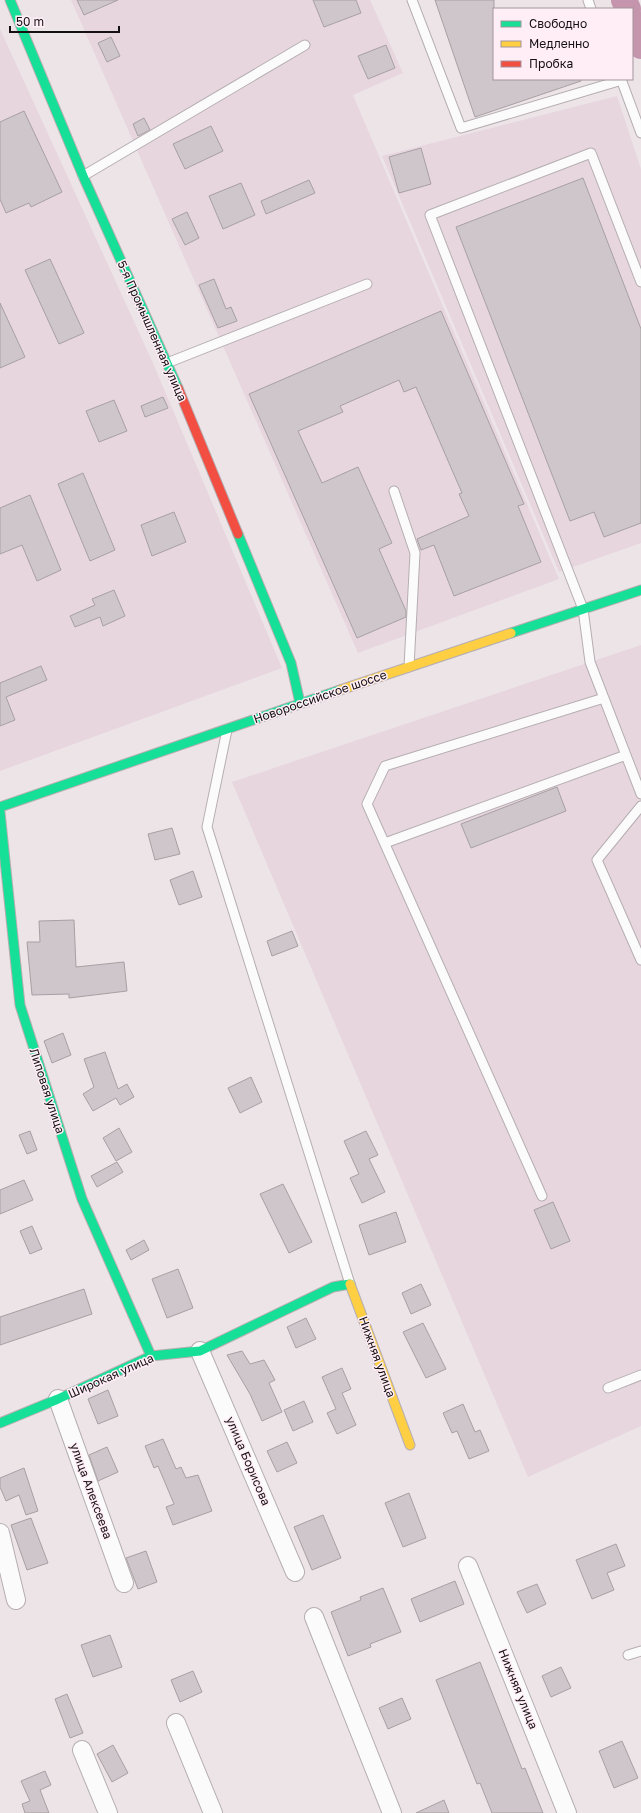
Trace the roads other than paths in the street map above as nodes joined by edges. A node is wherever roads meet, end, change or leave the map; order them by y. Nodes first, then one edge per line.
1 (10, 0) edge
2 (412, 0) edge
3 (305, 45) dead end
4 (619, 80) edge
5 (622, 80) edge
6 (641, 133) edge
7 (83, 176) junction
8 (641, 282) edge
9 (367, 284) dead end
10 (166, 363) junction
11 (394, 491) dead end
12 (641, 590) edge
13 (583, 609) junction
14 (408, 667) junction
15 (604, 698) junction
16 (300, 703) junction
17 (228, 728) junction
18 (626, 755) junction
19 (641, 794) edge
20 (641, 806) edge
21 (0, 807) edge
22 (0, 812) edge
23 (385, 843) junction
24 (641, 960) edge
25 (542, 1196) dead end
26 (350, 1284) junction
27 (200, 1350) junction
28 (151, 1356) junction
29 (641, 1375) edge
30 (608, 1388) dead end
31 (58, 1399) junction
32 (0, 1423) edge
33 (410, 1445) dead end
34 (0, 1533) edge
35 (468, 1566) dead end
36 (295, 1572) dead end
37 (124, 1583) dead end
38 (16, 1600) dead end
39 (314, 1617) dead end
40 (641, 1651) edge
41 (628, 1655) dead end
42 (176, 1723) dead end
43 (82, 1750) dead end
44 (108, 1813) edge
45 (213, 1813) edge
46 (392, 1813) edge
47 (567, 1813) edge

1 - 7 street, 5-я Промышленная улица
2 - 4 lane
3 - 7 lane
5 - 6 lane
7 - 10 street, 5-я Промышленная улица
8 - 13 lane
9 - 10 lane
10 - 16 street, 5-я Промышленная улица
11 - 14 lane
12 - 13 street, Новороссийское шоссе
13 - 14 street, Новороссийское шоссе
13 - 15 lane
14 - 16 street, Новороссийское шоссе
15 - 18 lane
15 - 23 lane
16 - 17 street, Новороссийское шоссе
17 - 21 street, Новороссийское шоссе
17 - 26 lane
18 - 19 lane
18 - 23 lane
20 - 24 lane
22 - 28 street, Липовая улица
23 - 25 lane
26 - 27 street, Широкая улица
26 - 33 street, Нижняя улица
27 - 28 street, Широкая улица
27 - 36 street, улица Борисова
28 - 31 street, Широкая улица
29 - 30 lane
31 - 32 street, Широкая улица
31 - 37 street, улица Алексеева
34 - 38 street
35 - 47 street, Нижняя улица
39 - 46 street
40 - 41 lane
42 - 45 street
43 - 44 street

